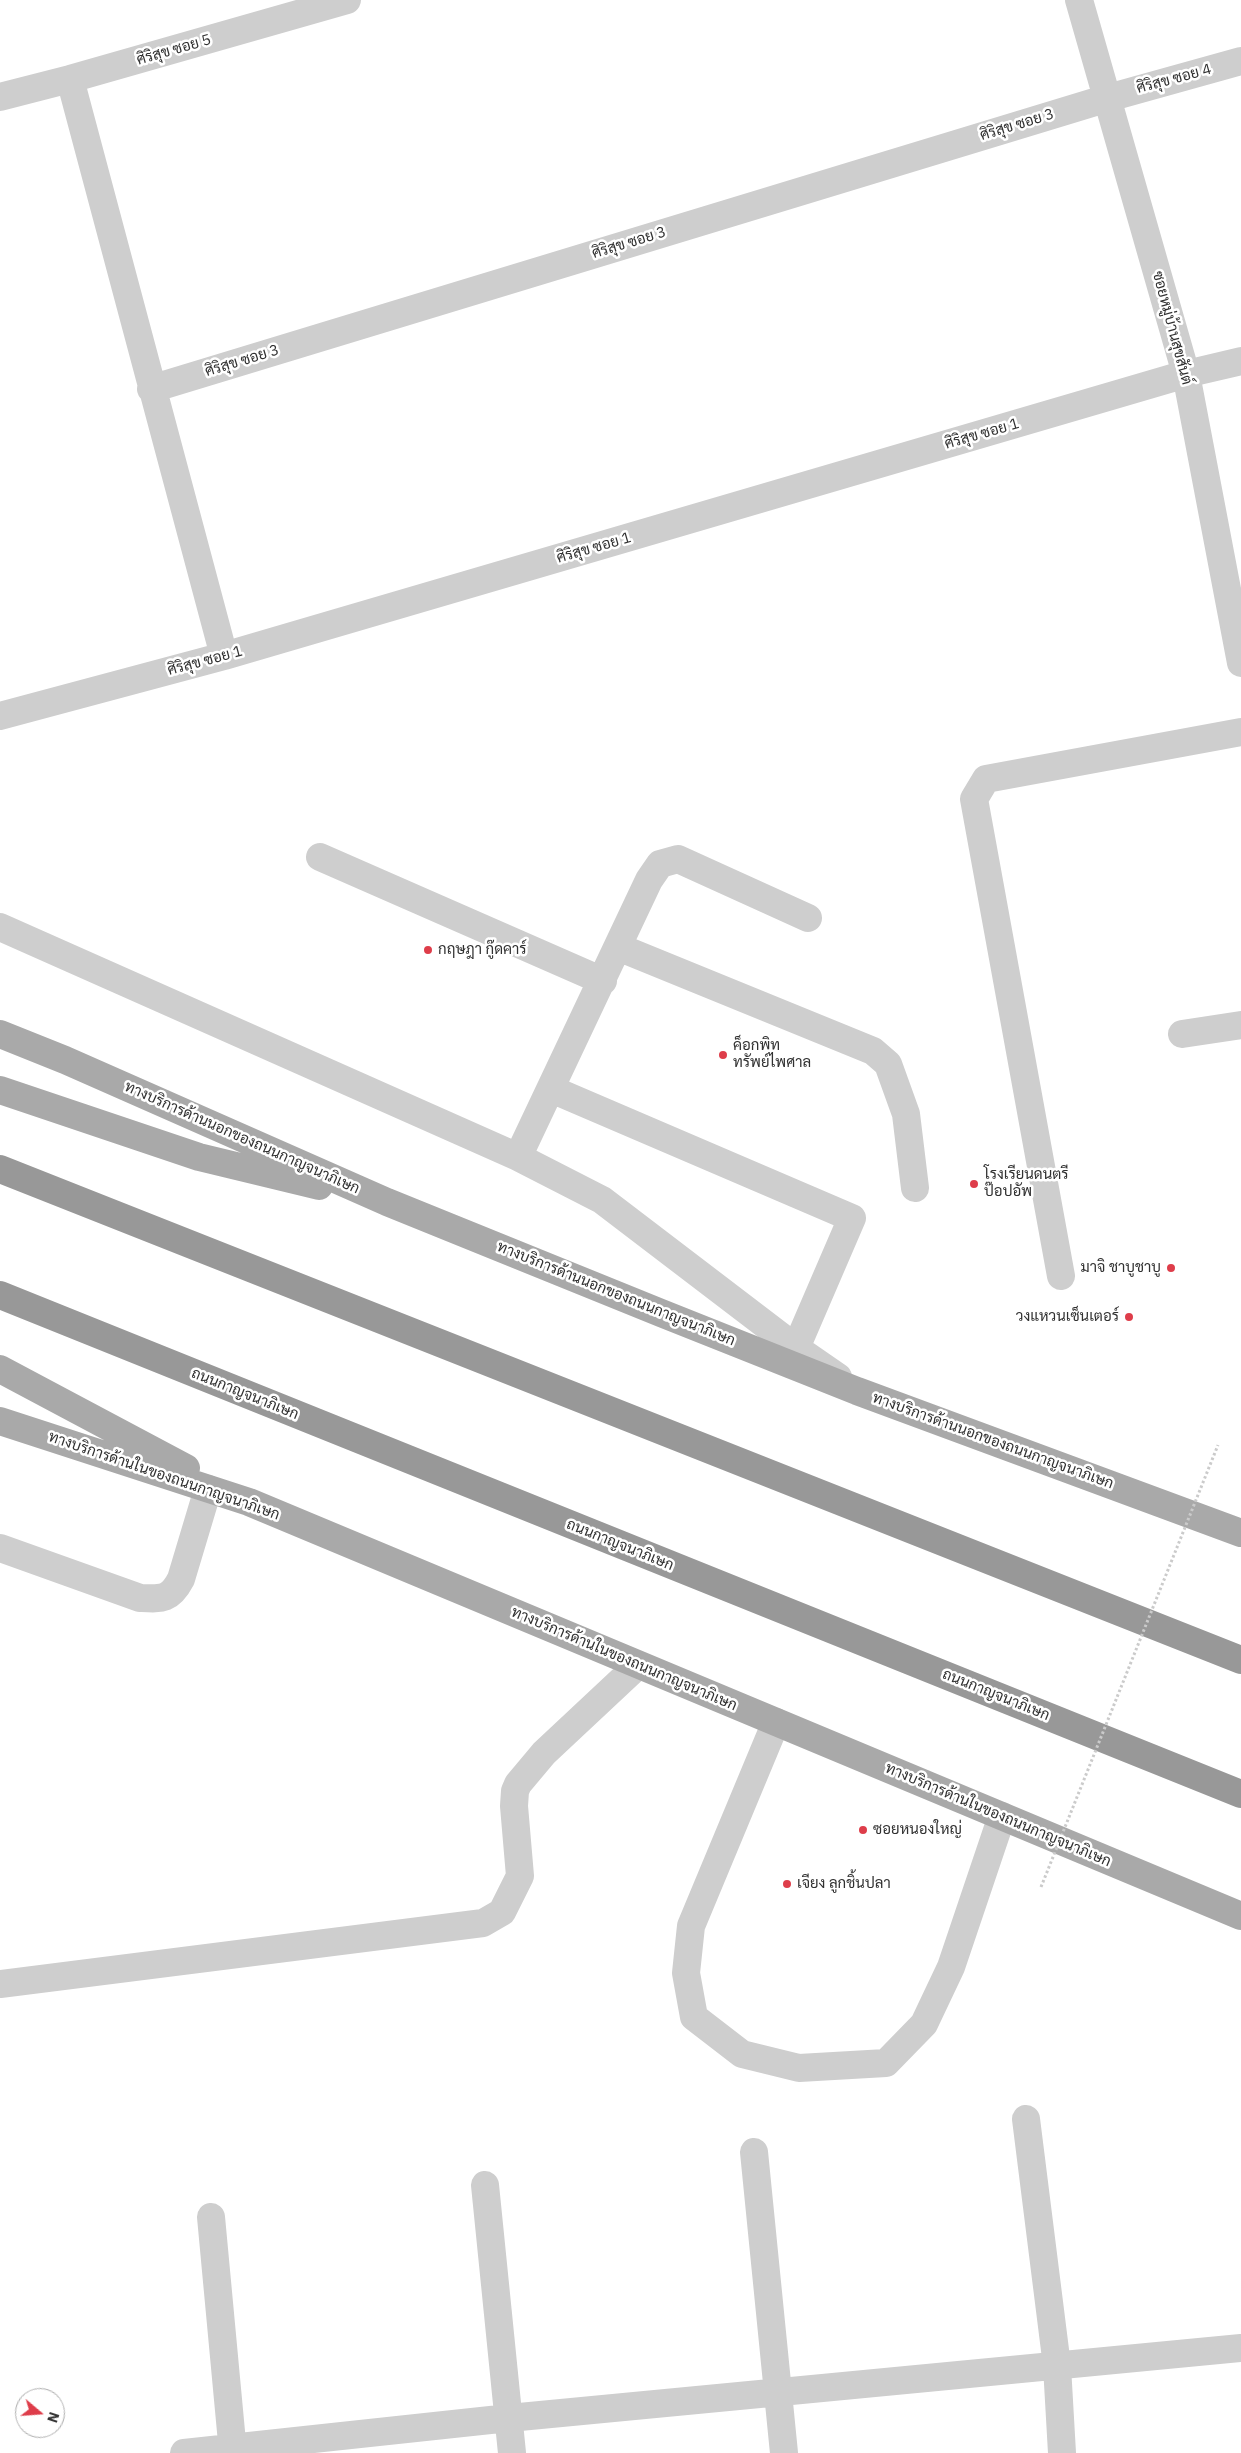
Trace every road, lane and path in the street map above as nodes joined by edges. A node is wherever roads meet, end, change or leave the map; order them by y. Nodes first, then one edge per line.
1 (347, 0) edge
2 (1079, 0) edge
3 (1241, 61) edge
4 (70, 79) junction
5 (0, 97) edge
6 (1108, 98) junction
7 (1241, 361) edge
8 (1186, 374) junction
9 (151, 389) junction
10 (224, 656) junction
11 (1241, 663) edge
12 (0, 716) edge
13 (1241, 732) edge
14 (320, 857) dead end
15 (808, 918) dead end
16 (0, 928) edge
17 (618, 946) junction
18 (603, 980) junction
19 (1241, 1026) edge
20 (0, 1034) edge
21 (1182, 1034) dead end
22 (551, 1089) junction
23 (0, 1090) edge
24 (518, 1157) junction
25 (0, 1169) edge
26 (915, 1188) dead end
27 (387, 1202) junction
28 (1061, 1276) dead end
29 (0, 1295) edge
30 (796, 1348) junction
31 (0, 1369) edge
32 (857, 1391) junction
33 (0, 1421) edge
34 (1218, 1445) dead end
35 (208, 1489) junction
36 (249, 1502) junction
37 (1241, 1533) edge
38 (0, 1548) edge
39 (1241, 1660) edge
40 (638, 1665) junction
41 (776, 1722) junction
42 (1241, 1794) edge
43 (1002, 1816) junction
44 (1041, 1886) dead end
45 (1241, 1916) edge
46 (0, 1984) edge
47 (1026, 2119) dead end
48 (754, 2152) dead end
49 (485, 2185) dead end
50 (211, 2217) dead end
51 (1241, 2348) edge
52 (1057, 2366) junction
53 (779, 2392) junction
54 (509, 2418) junction
55 (232, 2450) edge
56 (184, 2453) edge
57 (512, 2453) edge
58 (784, 2453) edge
59 (1062, 2453) edge

1 - 4 street, ศิริสุข ซอย 5
2 - 6 street, ซอยหมู่บ้านสุขสันต์
3 - 6 street, ศิริสุข ซอย 4
4 - 5 street, ศิริสุข ซอย 5
4 - 9 street
6 - 8 street, ซอยหมู่บ้านสุขสันต์
6 - 9 street, ศิริสุข ซอย 3
7 - 8 street, ศิริสุข ซอย 1
8 - 10 street, ศิริสุข ซอย 1
8 - 11 street, ซอยหมู่บ้านสุขสันต์
9 - 10 street
10 - 12 street, ศิริสุข ซอย 1
13 - 28 street
14 - 18 street
15 - 17 street
16 - 24 street
17 - 18 street
17 - 26 street
18 - 22 street
19 - 21 street
20 - 27 main road, ทางบริการด้านนอกของถนนกาญจนาภิเษก
22 - 24 street
22 - 30 street
23 - 27 main road
24 - 30 street
25 - 39 highway
27 - 32 main road, ทางบริการด้านนอกของถนนกาญจนาภิเษก
29 - 42 highway, ถนนกาญจนาภิเษก
30 - 32 street
31 - 36 main road
32 - 37 main road, ทางบริการด้านนอกของถนนกาญจนาภิเษก
33 - 35 main road, ทางบริการด้านในของถนนกาญจนาภิเษก
34 - 44 path, bridge
35 - 36 main road, ทางบริการด้านในของถนนกาญจนาภิเษก
35 - 38 street
36 - 40 main road, ทางบริการด้านในของถนนกาญจนาภิเษก
40 - 41 main road, ทางบริการด้านในของถนนกาญจนาภิเษก
40 - 46 street
41 - 43 main road, ทางบริการด้านในของถนนกาญจนาภิเษก
41 - 43 street
43 - 45 main road, ทางบริการด้านในของถนนกาญจนาภิเษก
47 - 52 street
48 - 53 street
49 - 54 street
50 - 55 street
51 - 52 street
52 - 53 street
52 - 59 street
53 - 54 street
53 - 58 street
54 - 55 street
54 - 57 street
55 - 56 street

